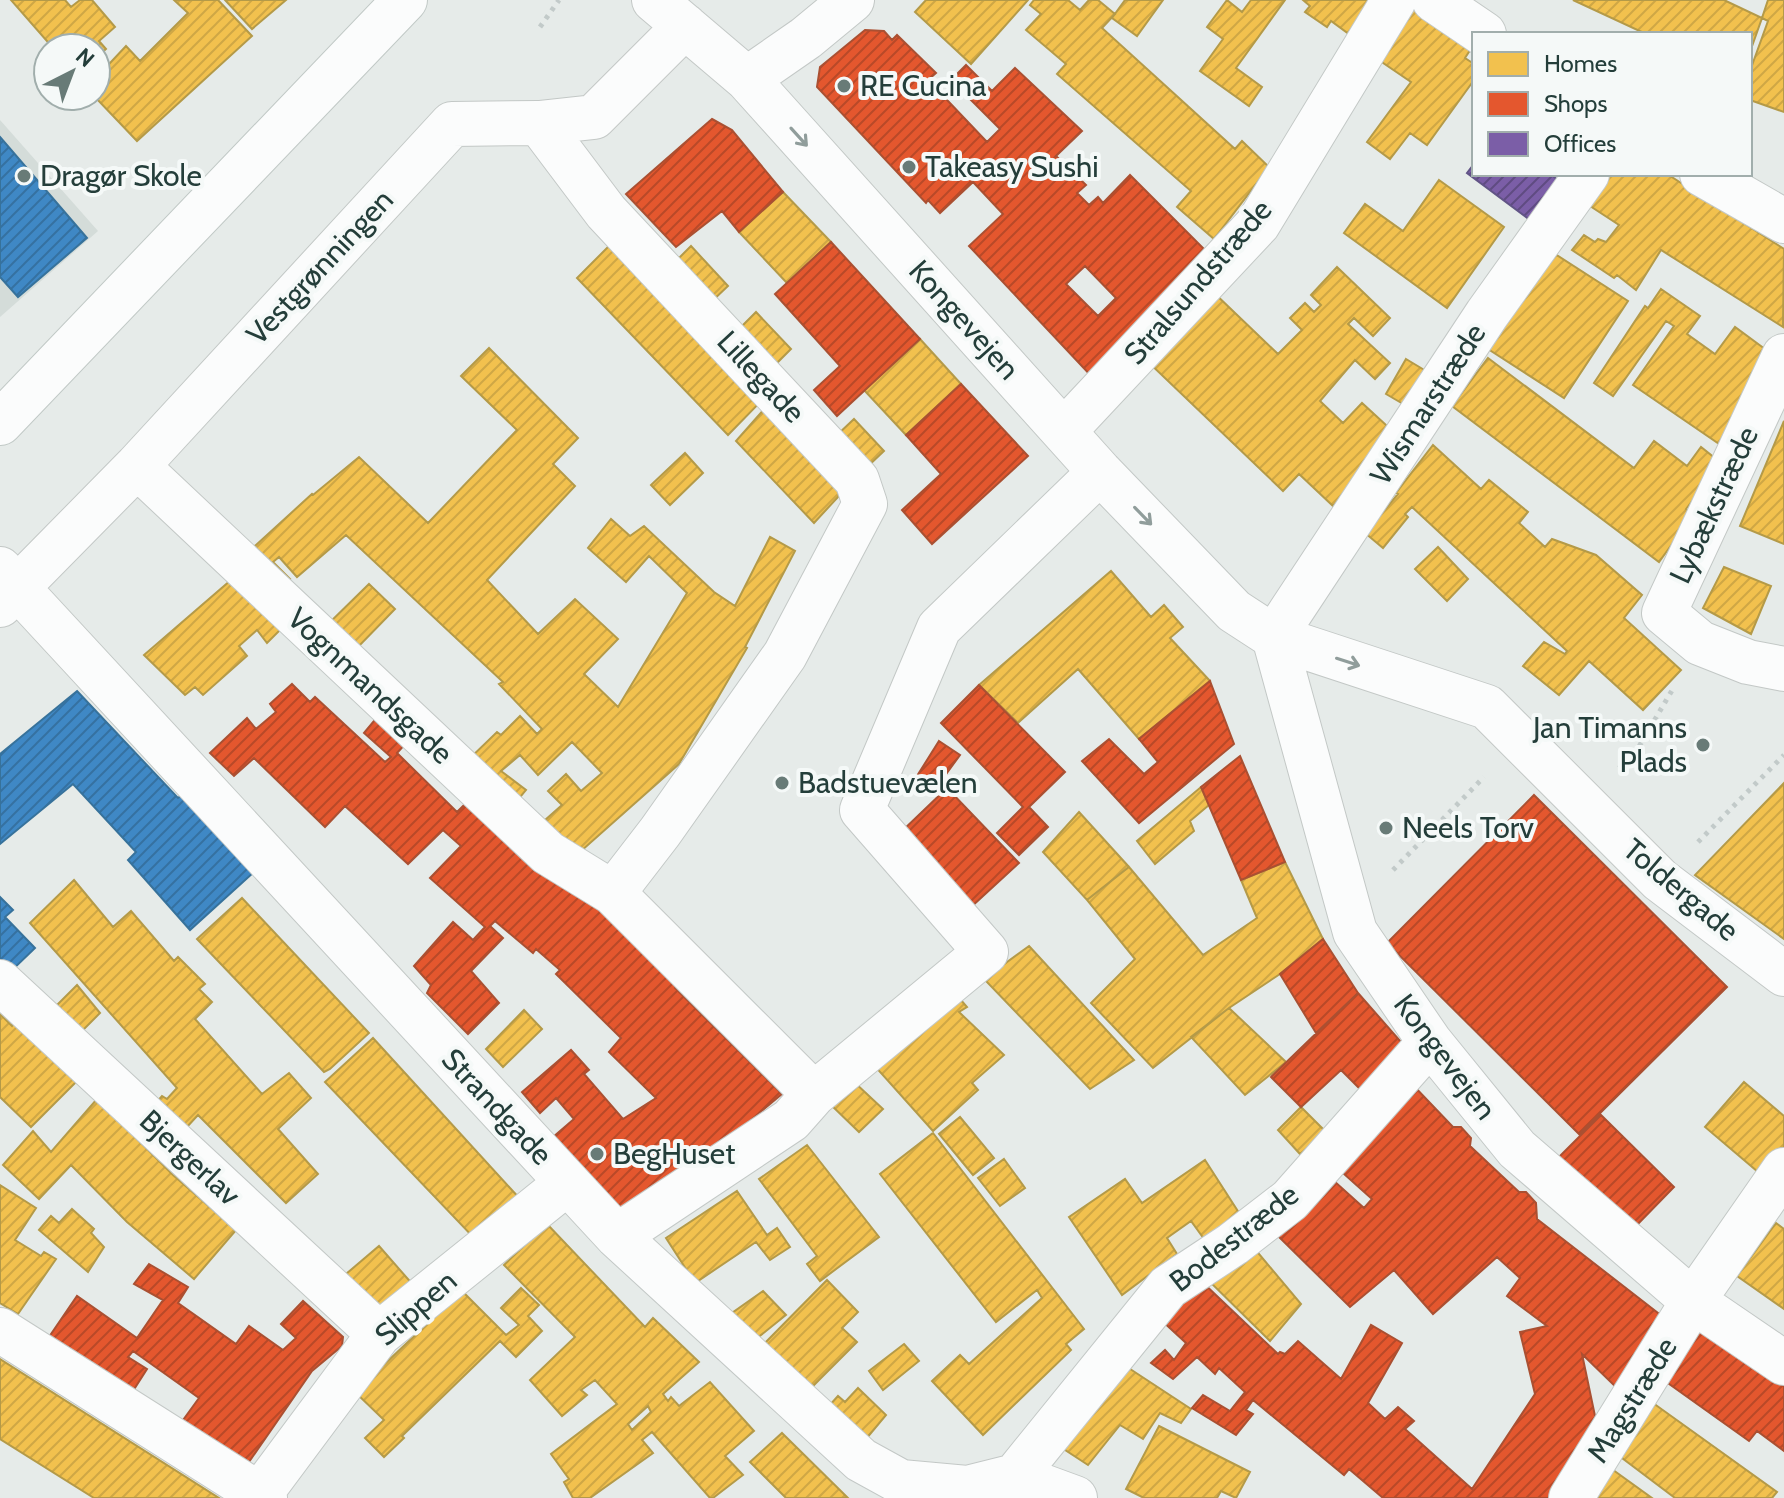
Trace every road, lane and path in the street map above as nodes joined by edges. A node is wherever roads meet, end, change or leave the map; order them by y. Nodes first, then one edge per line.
1 (405, 0) edge
2 (559, 0) edge
3 (852, 0) edge
4 (1394, 0) edge
5 (1434, 0) edge
6 (669, 13) edge
7 (540, 27) dead end
8 (1481, 32) edge
9 (747, 79) junction
10 (539, 123) junction
11 (1586, 176) edge
12 (1705, 176) edge
13 (1784, 221) edge
14 (1784, 356) edge
15 (0, 423) edge
16 (1064, 431) junction
17 (137, 466) junction
18 (1100, 472) junction
19 (6, 587) edge
20 (1274, 637) junction
21 (1700, 643) junction
22 (1784, 669) edge
23 (1520, 740) junction
24 (1784, 755) edge
25 (1583, 802) junction
26 (1660, 880) junction
27 (1343, 887) junction
28 (613, 893) junction
29 (1784, 974) edge
30 (0, 982) edge
31 (1430, 1042) junction
32 (814, 1094) junction
33 (1784, 1170) edge
34 (567, 1183) junction
35 (617, 1236) junction
36 (1693, 1301) junction
37 (0, 1330) edge
38 (379, 1334) junction
39 (1784, 1363) edge
40 (1015, 1476) junction
41 (260, 1497) edge
42 (1075, 1498) edge
43 (1571, 1498) edge

1 - 15 street
2 - 7 path
3 - 9 street
4 - 16 street, Stralsundstræde
5 - 8 street
6 - 9 street, Kongevejen
6 - 10 street, Vestgrønningen
9 -> 16 street, Kongevejen
10 - 17 street, Vestgrønningen
10 - 28 street, Lillegade
11 - 20 street, Wismarstræde
12 - 13 street
14 - 21 street, Lybækstræde
16 - 18 street, Kongevejen
17 - 19 street, Vestgrønningen
17 - 28 street, Vognmandsgade
18 -> 20 street, Kongevejen
18 - 32 street
19 - 34 street, Strandgade
20 -> 23 street, Kongevejen
20 - 27 street, Kongevejen
21 - 22 street
21 - 25 path
23 - 25 street, Kongevejen
23 - 27 path
24 - 26 path
25 - 26 street, Toldergade
26 - 29 street, Toldergade
27 - 31 street, Kongevejen
28 - 32 street
30 - 38 street, Bjergerlav
31 - 36 street, Kongevejen
31 - 40 street, Bodestræde
32 - 35 street
33 - 36 street, Magstræde
34 - 35 street, Strandgade
34 - 38 street, Slippen
35 - 40 street, Strandgade
36 - 39 street, Kongevejen
36 - 43 street, Magstræde
37 - 41 street
38 - 41 street, Slippen
40 - 42 street

